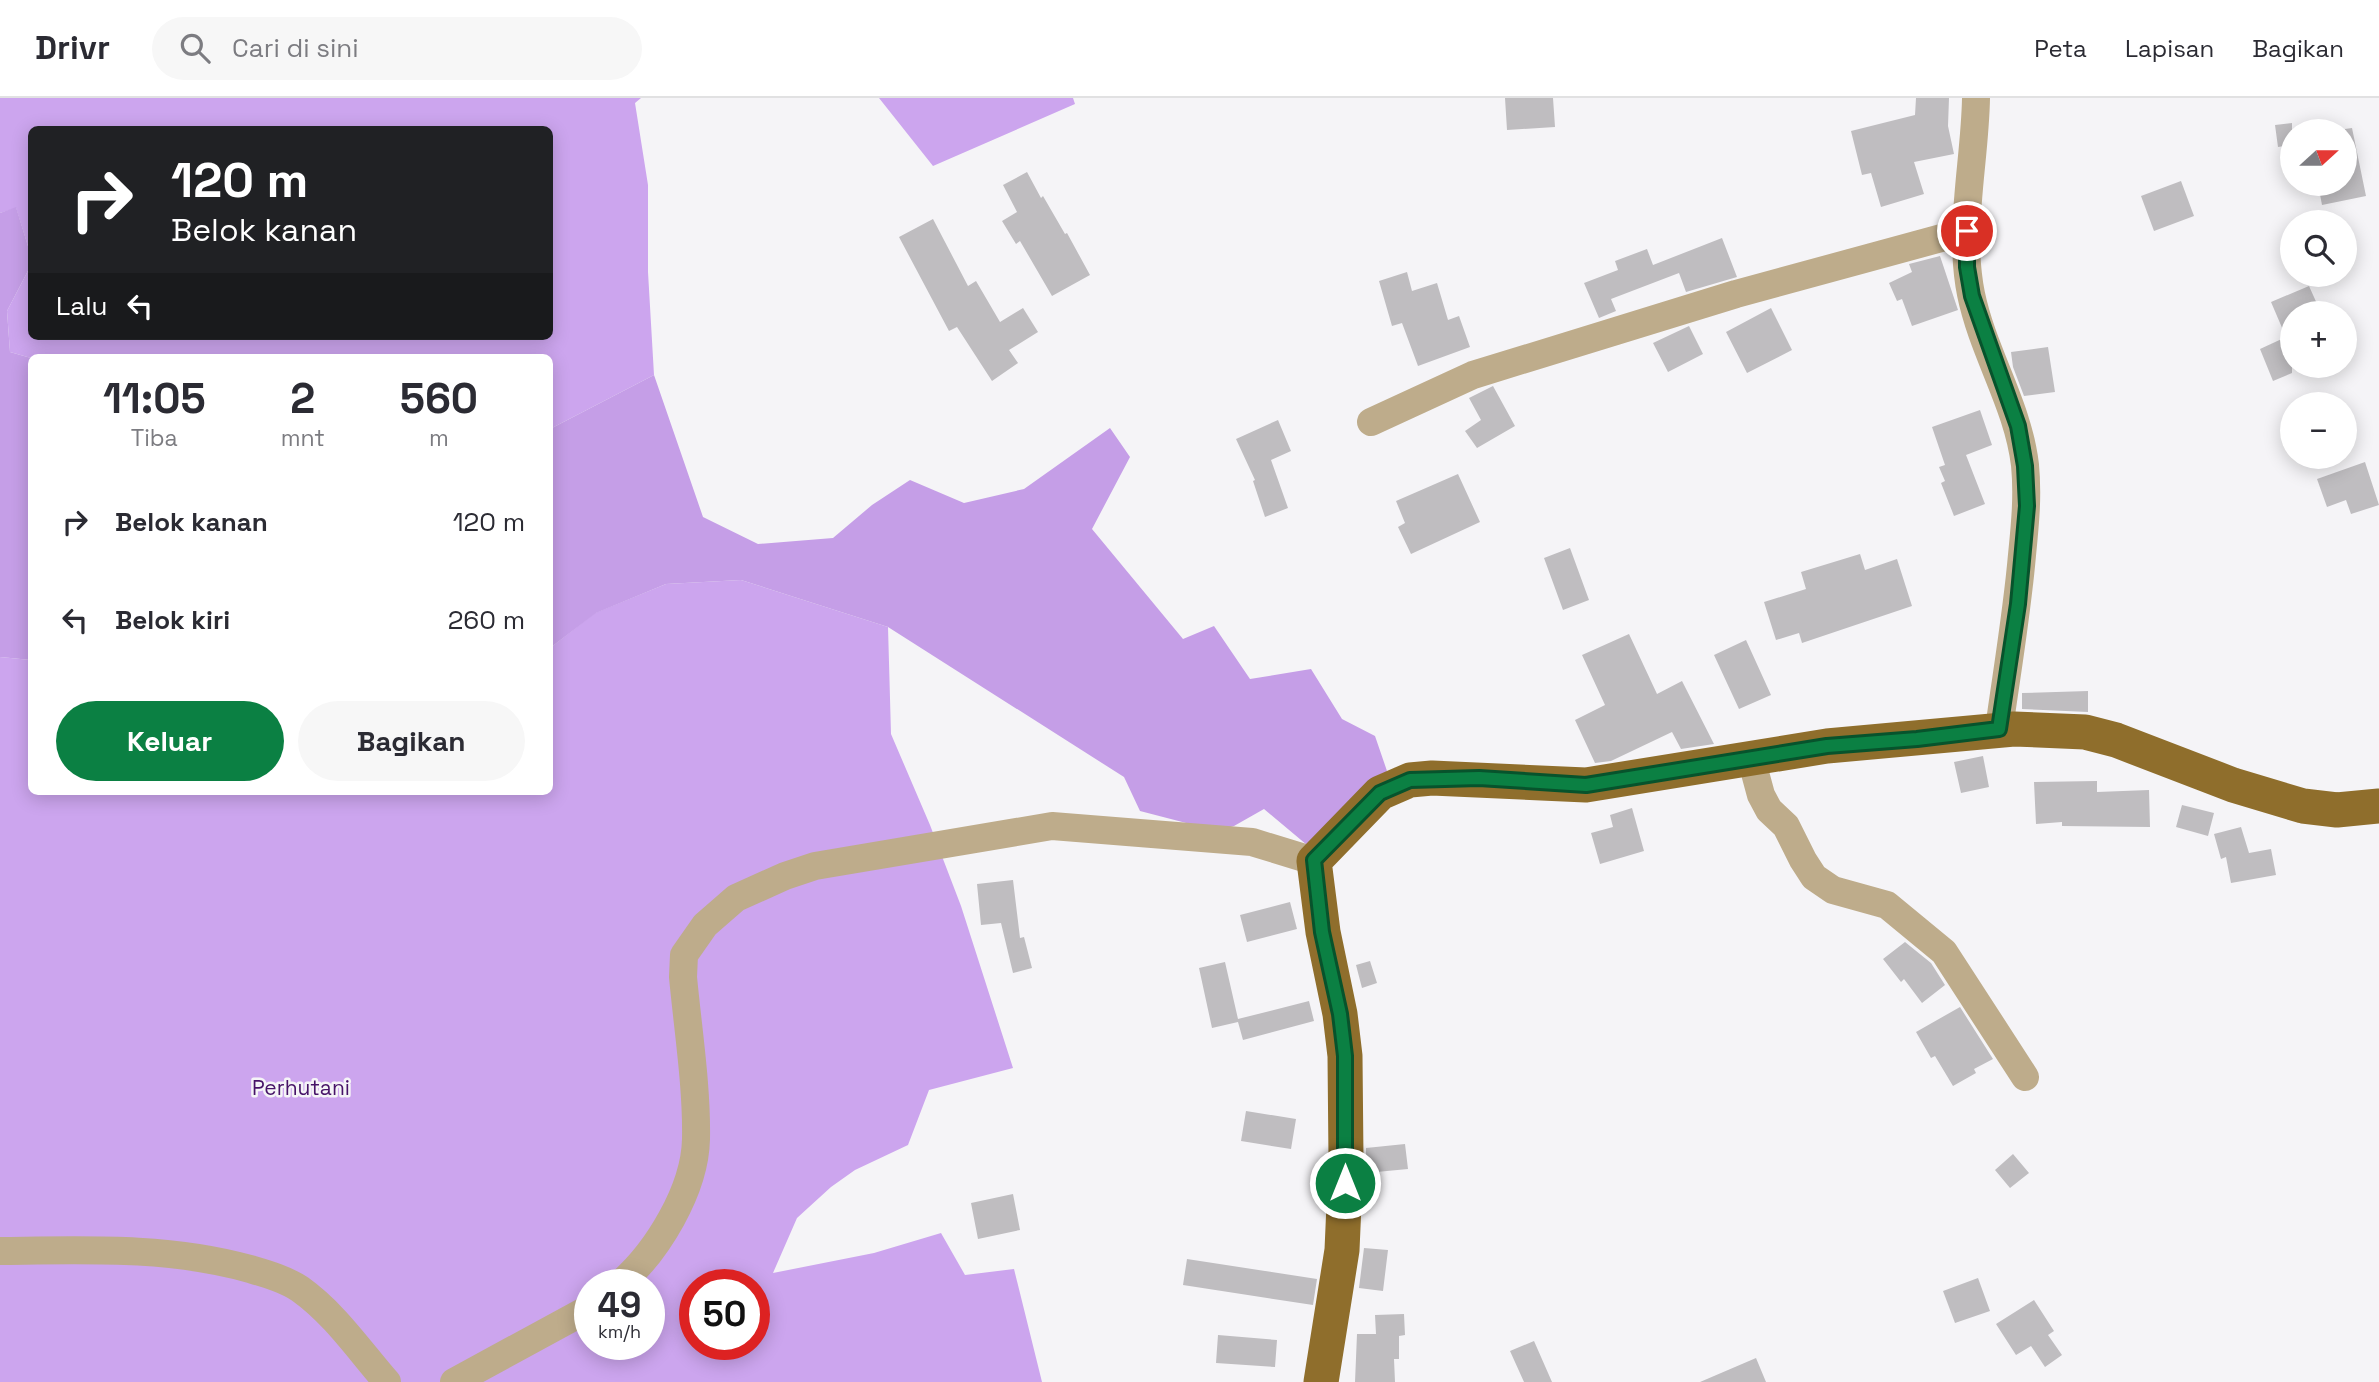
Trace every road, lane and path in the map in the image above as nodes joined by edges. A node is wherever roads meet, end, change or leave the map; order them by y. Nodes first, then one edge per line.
1 (1976, 98) edge
2 (1967, 231) junction
3 (1371, 422) dead end
4 (1999, 729) junction
5 (1751, 758) junction
6 (2379, 806) edge
7 (1314, 860) junction
8 (2025, 1077) dead end
9 (0, 1251) edge
10 (635, 1269) edge
11 (574, 1317) edge
12 (387, 1382) edge
13 (454, 1382) edge
14 (1321, 1382) edge

1 - 2 street
2 - 3 street
2 - 4 street
4 - 5 main road
4 - 6 main road
5 - 7 main road
5 - 8 street
7 - 10 street
7 - 14 main road
9 - 12 street
11 - 13 street

